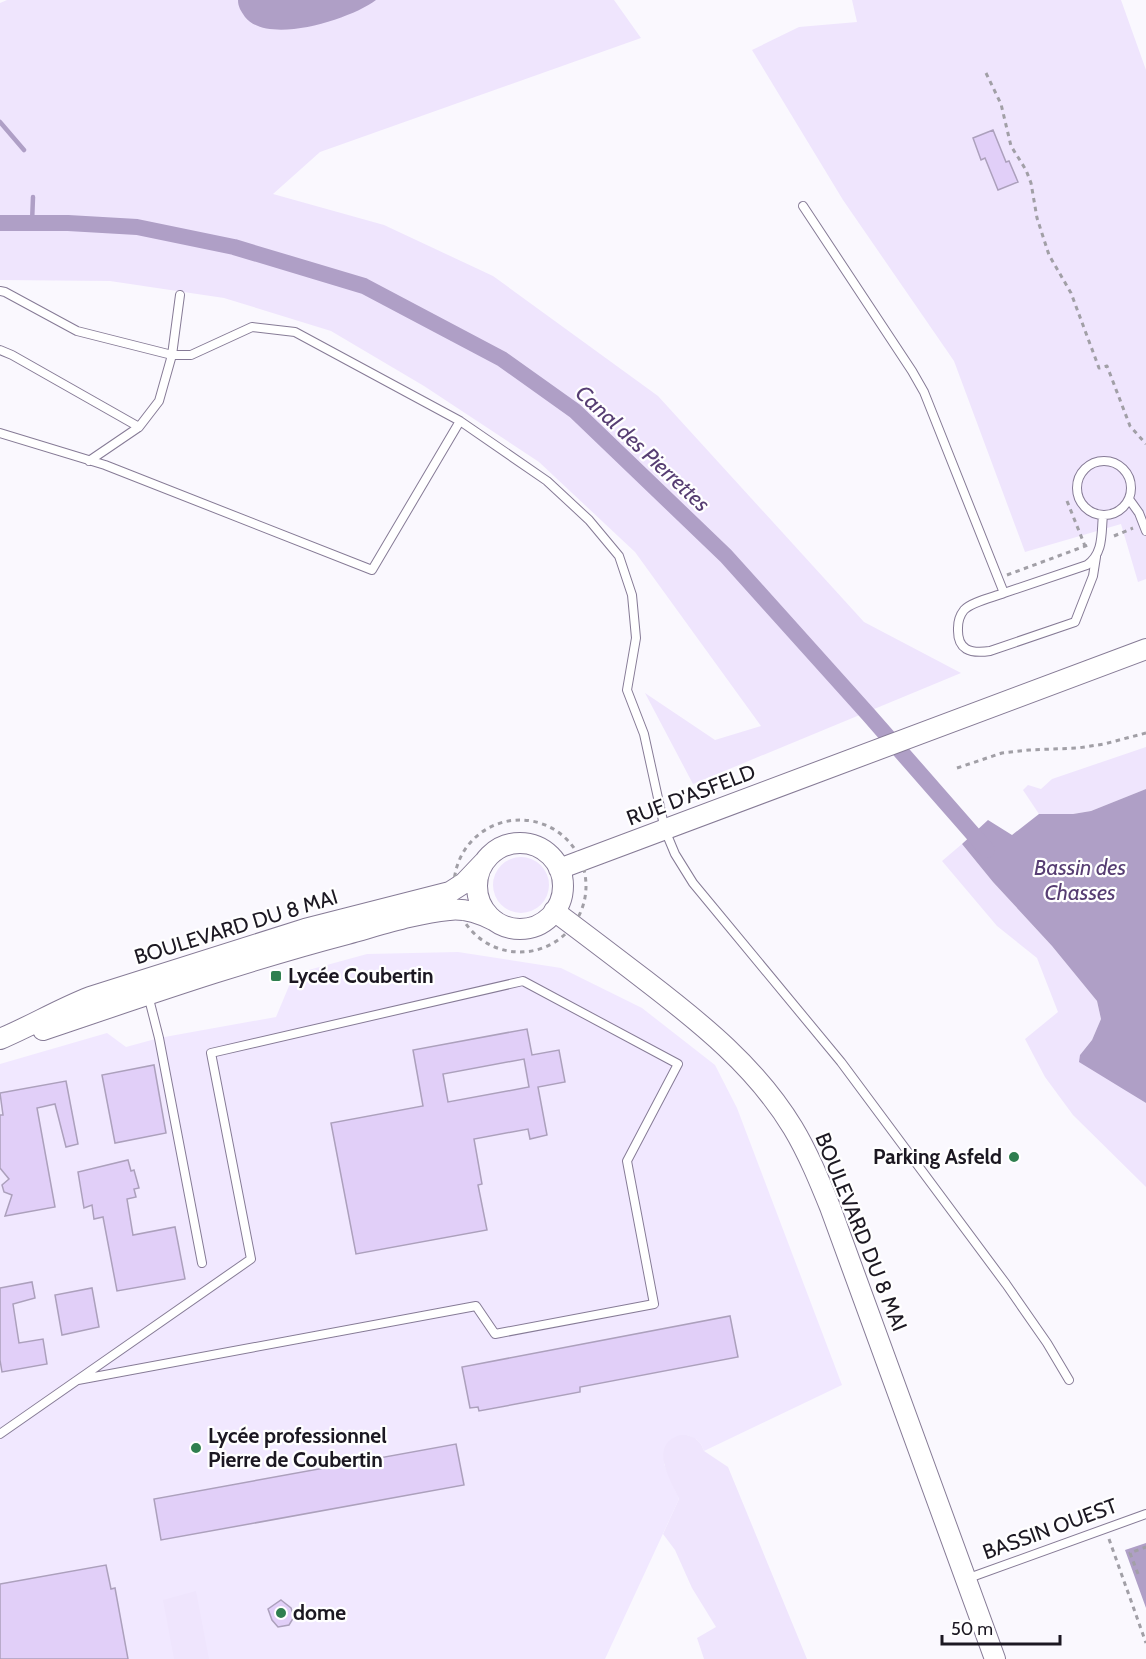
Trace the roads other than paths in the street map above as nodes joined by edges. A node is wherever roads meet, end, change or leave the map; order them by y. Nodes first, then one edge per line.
1 (803, 206) dead end
2 (0, 291) edge
3 (180, 295) dead end
4 (0, 350) edge
5 (172, 355) junction
6 (460, 421) junction
7 (140, 427) junction
8 (0, 433) edge
9 (89, 461) junction
10 (1129, 499) junction
11 (1103, 515) junction
12 (1145, 528) edge
13 (1096, 557) junction
14 (1004, 593) junction
15 (1146, 649) edge
16 (665, 830) junction
17 (484, 862) junction
18 (559, 869) junction
19 (554, 911) junction
20 (493, 920) junction
21 (146, 987) junction
22 (0, 1040) edge
23 (202, 1263) dead end
24 (78, 1380) junction
25 (1069, 1380) dead end
26 (0, 1434) edge
27 (1146, 1514) edge
28 (966, 1579) junction
29 (995, 1659) edge

1 - 14 lane
2 - 5 lane
3 - 5 lane
4 - 7 lane
5 - 6 lane
5 - 7 lane
6 - 9 lane
6 - 16 lane
7 - 9 lane
8 - 9 lane
10 - 11 lane
10 - 11 lane
10 - 12 lane
11 - 13 lane
13 - 14 lane
13 - 14 lane
15 - 16 street, RUE D'ASFELD
16 - 18 street, RUE D'ASFELD
16 - 25 lane
17 - 18 street
17 - 20 street
17 - 21 street, BOULEVARD DU 8 MAI
18 - 19 street
19 - 20 street
19 - 28 street, BOULEVARD DU 8 MAI
20 - 21 street, BOULEVARD DU 8 MAI
21 - 22 street, BOULEVARD DU 8 MAI
21 - 23 lane
24 - 24 lane
24 - 26 lane
27 - 28 lane, BASSIN OUEST
28 - 29 street, BOULEVARD DU 8 MAI

